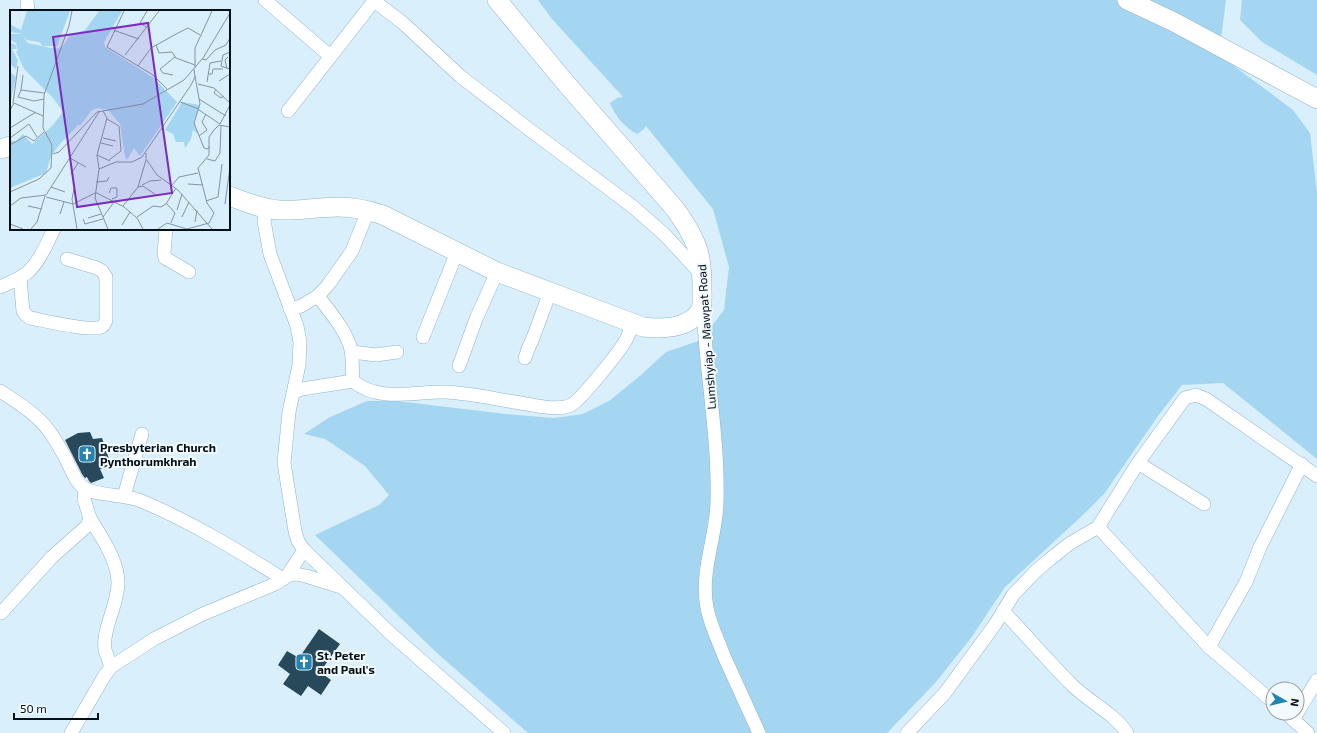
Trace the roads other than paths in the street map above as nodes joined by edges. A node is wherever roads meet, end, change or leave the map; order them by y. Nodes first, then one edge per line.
1 (27, 0) edge
2 (265, 0) edge
3 (373, 0) edge
4 (497, 0) edge
5 (1127, 0) edge
6 (28, 10) edge
7 (330, 56) junction
8 (1317, 99) edge
9 (288, 111) dead end
10 (10, 146) edge
11 (0, 149) edge
12 (230, 196) edge
13 (266, 208) junction
14 (368, 211) junction
15 (53, 230) edge
16 (166, 230) edge
17 (457, 252) junction
18 (67, 259) dead end
19 (189, 272) dead end
20 (497, 272) junction
21 (701, 274) junction
22 (20, 278) junction
23 (0, 287) edge
24 (550, 292) junction
25 (318, 296) junction
26 (702, 300) junction
27 (290, 309) junction
28 (633, 323) junction
29 (423, 337) dead end
30 (352, 352) junction
31 (397, 352) dead end
32 (525, 358) dead end
33 (459, 366) dead end
34 (354, 381) junction
35 (0, 391) edge
36 (294, 392) junction
37 (142, 434) dead end
38 (1138, 462) junction
39 (1302, 464) junction
40 (1317, 476) edge
41 (85, 488) junction
42 (124, 496) junction
43 (1204, 504) dead end
44 (90, 518) junction
45 (1098, 527) junction
46 (304, 550) junction
47 (285, 578) junction
48 (344, 588) junction
49 (1003, 611) junction
50 (1, 613) edge
51 (1209, 647) junction
52 (111, 667) junction
53 (1317, 680) edge
54 (1265, 695) edge
55 (1305, 696) edge
56 (1295, 721) edge
57 (71, 733) edge
58 (504, 733) edge
59 (759, 733) edge
60 (907, 733) edge
61 (1127, 733) edge
62 (1308, 733) edge

1 - 6 street
2 - 7 street
3 - 7 street
3 - 21 street
4 - 21 street, Lumshyiap - Mawpat Road
5 - 8 street
7 - 9 street
10 - 11 street
12 - 13 street
13 - 14 street
13 - 27 street
14 - 17 street
14 - 25 street
15 - 22 street
16 - 19 street
17 - 20 street
17 - 29 street
18 - 22 street
20 - 24 street
20 - 33 street
21 - 26 street, Lumshyiap - Mawpat Road
22 - 23 street
24 - 28 street
24 - 32 street
25 - 27 street
25 - 30 street
26 - 28 street
26 - 59 street, Lumshyiap - Mawpat Road
27 - 36 street
28 - 34 street
30 - 31 street
30 - 34 street
34 - 36 street
35 - 41 street
36 - 46 street
37 - 42 street
38 - 39 street
38 - 43 street
38 - 45 street
39 - 40 street
39 - 51 street
41 - 42 street
41 - 44 street
42 - 47 street
44 - 50 street
44 - 52 street
45 - 49 street
45 - 51 street
46 - 47 street
46 - 48 street
47 - 48 street
47 - 52 street
48 - 58 street
49 - 60 street
49 - 61 street
51 - 54 street
52 - 57 street
53 - 55 street
56 - 62 street

